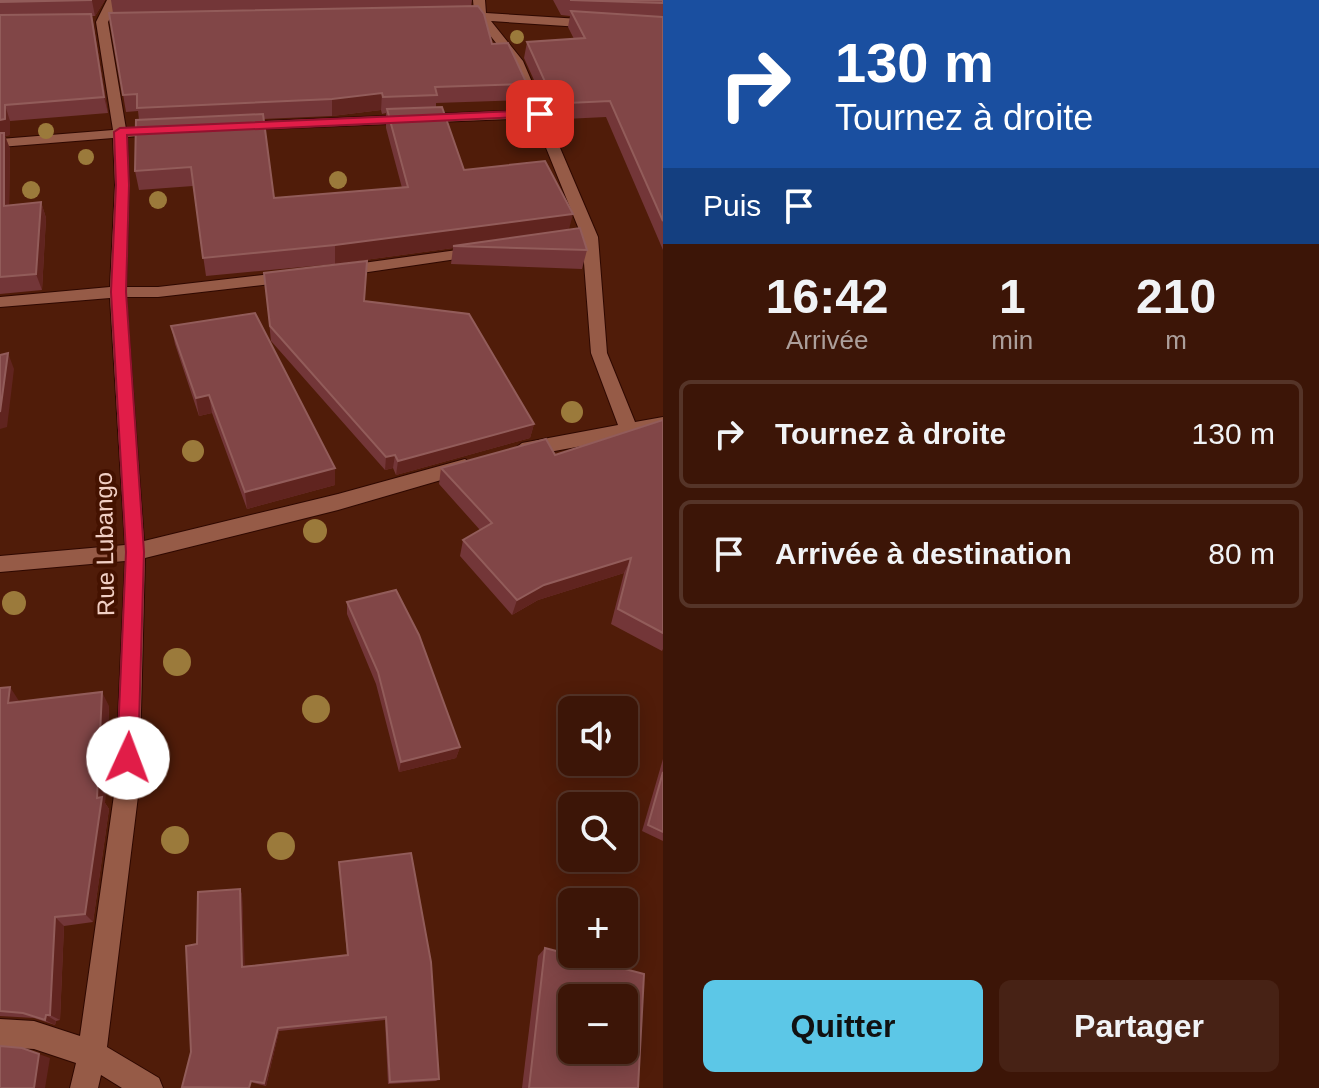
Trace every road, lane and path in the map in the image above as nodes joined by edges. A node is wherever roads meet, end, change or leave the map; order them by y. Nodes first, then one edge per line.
1 (113, 0) edge
2 (480, 7) edge
3 (450, 16) edge
4 (617, 25) edge
5 (540, 114) junction
6 (231, 126) edge
7 (184, 129) edge
8 (120, 132) junction
9 (0, 143) edge
10 (500, 249) edge
11 (118, 292) junction
12 (0, 302) edge
13 (663, 424) edge
14 (629, 430) junction
15 (135, 552) junction
16 (0, 564) edge
17 (0, 1033) edge
18 (92, 1054) junction
19 (84, 1088) edge
20 (149, 1088) edge

1 - 8 street, Rue Lubango
2 - 3 street
2 - 4 street
2 - 5 street
5 - 6 street
5 - 14 street
7 - 8 street
8 - 9 street
8 - 11 street, Rue Lubango
10 - 11 street
11 - 12 street
11 - 15 street, Rue Lubango
13 - 14 street
14 - 15 street
15 - 16 street
15 - 18 street, Rue Lubango
17 - 18 street
18 - 19 street, Rue Lubango
18 - 20 street

